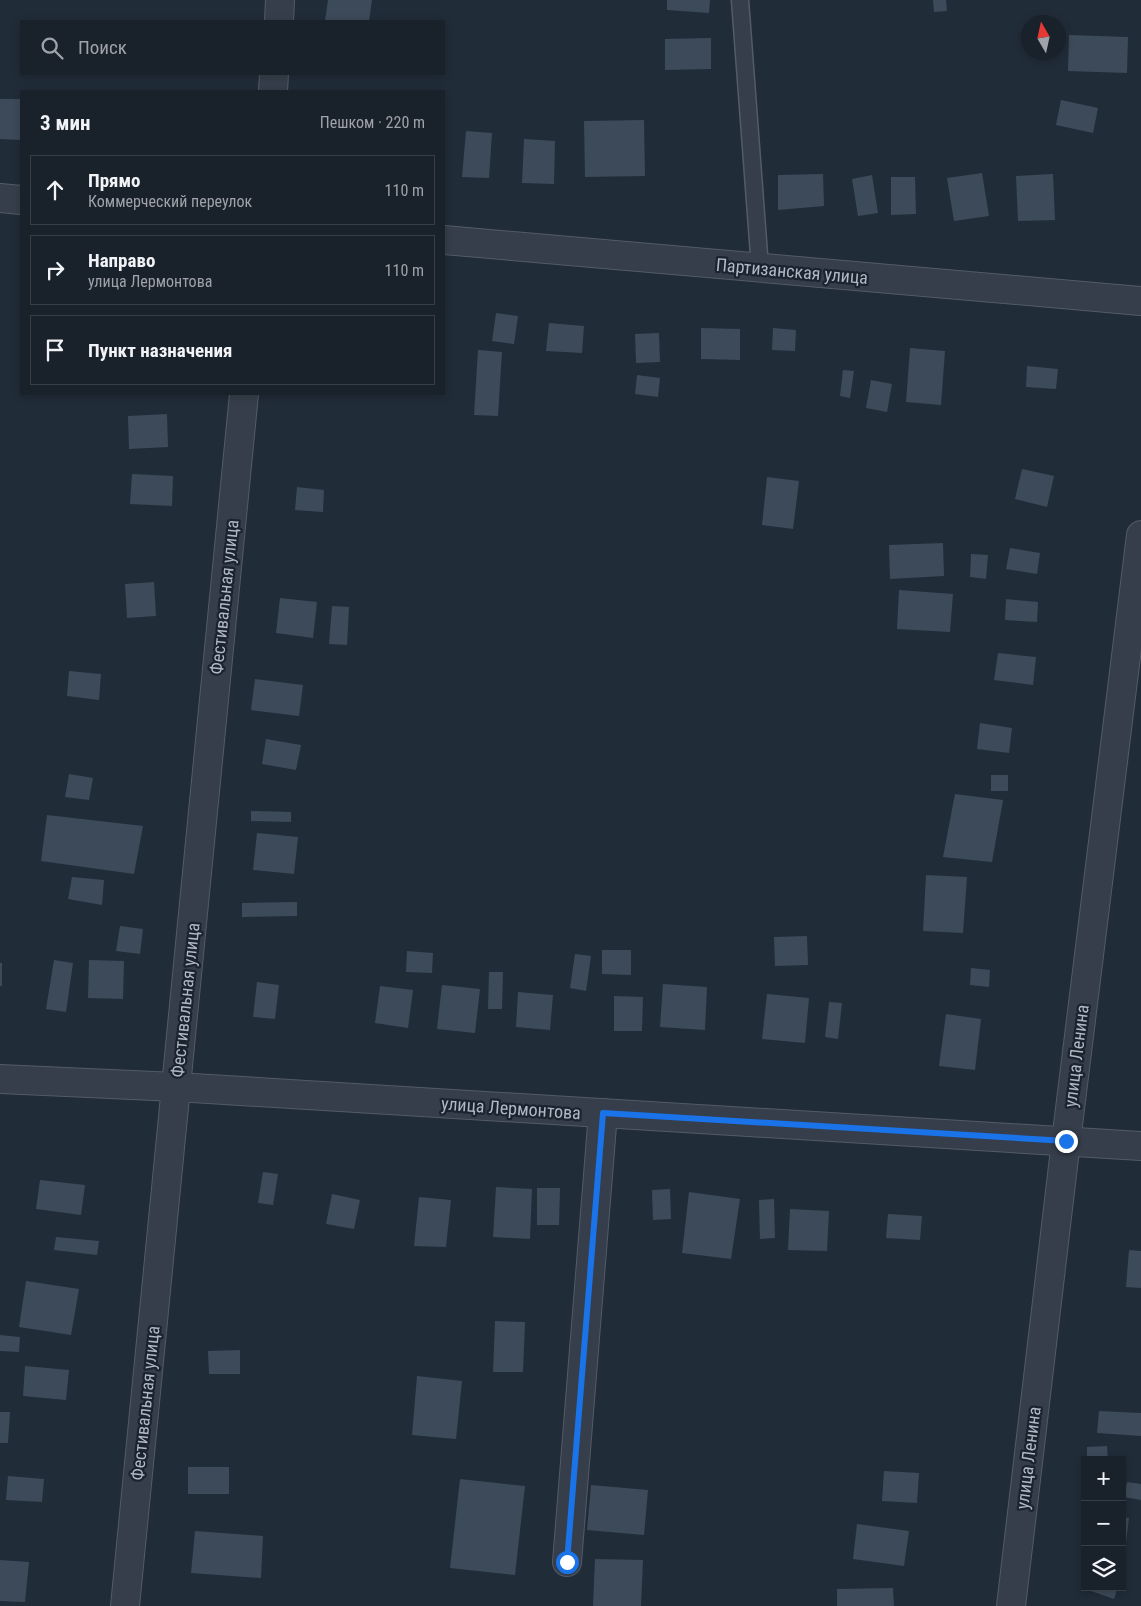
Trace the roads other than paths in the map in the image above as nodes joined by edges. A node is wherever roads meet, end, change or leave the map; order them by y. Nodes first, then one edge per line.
1 (280, 0) edge
2 (740, 0) edge
3 (279, 20) edge
4 (274, 75) edge
5 (273, 90) edge
6 (0, 198) edge
7 (20, 200) edge
8 (445, 240) edge
9 (760, 268) junction
10 (1141, 301) edge
11 (244, 395) edge
12 (1141, 535) edge
13 (0, 1079) edge
14 (176, 1087) junction
15 (603, 1113) junction
16 (1066, 1141) junction
17 (1141, 1146) edge
18 (567, 1562) dead end
19 (125, 1606) edge
20 (1011, 1606) edge

1 - 3 street
2 - 9 lane
4 - 5 street
6 - 7 street
8 - 9 street, Партизанская улица
9 - 10 street, Партизанская улица
11 - 14 street, Фестивальная улица
12 - 16 street, улица Ленина
13 - 14 street, улица Лермонтова
14 - 15 street, улица Лермонтова
14 - 19 street, Фестивальная улица
15 - 16 street, улица Лермонтова
15 - 18 street
16 - 17 street, улица Лермонтова
16 - 20 street, улица Ленина

